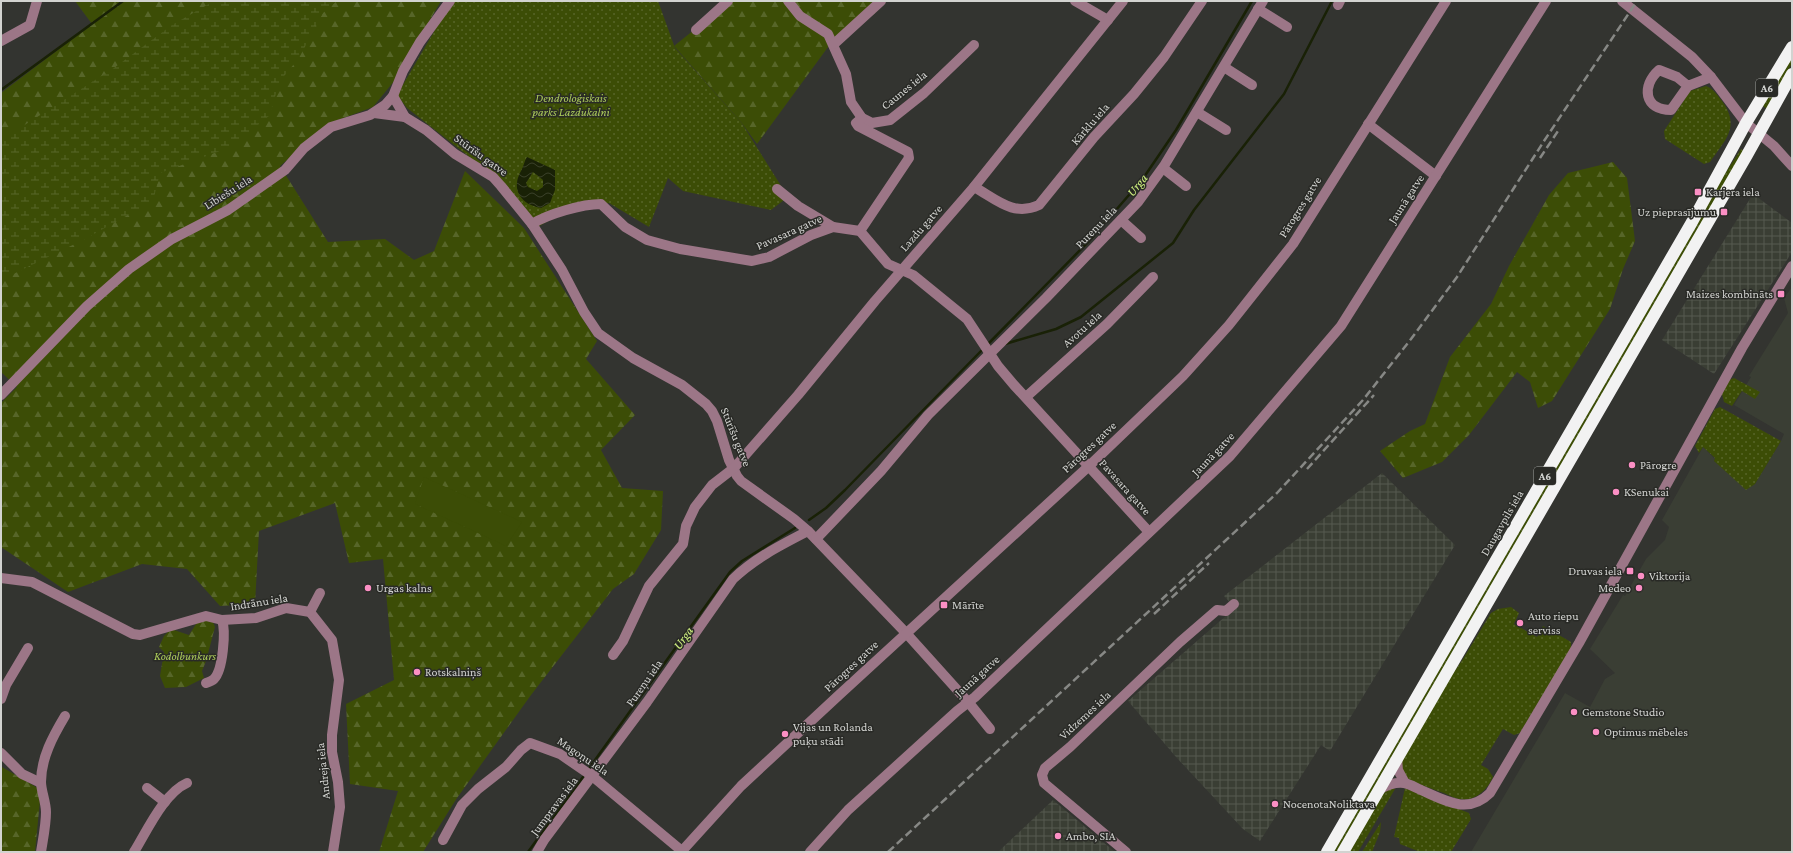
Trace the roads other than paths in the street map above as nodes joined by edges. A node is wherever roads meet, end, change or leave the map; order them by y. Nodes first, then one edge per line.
1 (37, 1) edge
2 (450, 1) edge
3 (728, 1) edge
4 (788, 1) edge
5 (881, 1) edge
6 (1075, 1) edge
7 (1124, 1) edge
8 (1202, 1) edge
9 (1446, 1) edge
10 (1546, 1) edge
11 (1622, 1) edge
12 (1260, 5) edge
13 (1108, 20) junction
14 (1287, 27) dead end
15 (696, 30) dead end
16 (1, 41) edge
17 (834, 44) junction
18 (974, 44) dead end
19 (1792, 47) edge
20 (1224, 67) junction
21 (1792, 74) edge
22 (1711, 77) junction
23 (1252, 85) dead end
24 (1688, 86) dead end
25 (393, 96) junction
26 (1197, 112) junction
27 (374, 113) junction
28 (405, 117) junction
29 (862, 118) junction
30 (1746, 123) junction
31 (1368, 124) junction
32 (1226, 130) dead end
33 (1759, 134) junction
34 (1792, 166) edge
35 (1163, 168) junction
36 (1436, 176) junction
37 (1186, 186) dead end
38 (974, 187) junction
39 (777, 189) dead end
40 (1121, 220) junction
41 (532, 224) junction
42 (833, 227) junction
43 (860, 231) junction
44 (1141, 238) dead end
45 (1792, 266) edge
46 (900, 271) junction
47 (1153, 277) dead end
48 (988, 351) junction
49 (1, 395) edge
50 (1026, 397) junction
51 (1089, 466) junction
52 (734, 468) junction
53 (808, 531) junction
54 (1149, 532) junction
55 (816, 539) junction
56 (1, 578) edge
57 (320, 593) dead end
58 (1234, 604) dead end
59 (310, 612) junction
60 (222, 620) junction
61 (906, 633) junction
62 (28, 648) dead end
63 (613, 655) dead end
64 (206, 683) dead end
65 (1, 699) edge
66 (969, 703) junction
67 (65, 716) dead end
68 (990, 730) dead end
69 (1, 753) edge
70 (1397, 759) junction
71 (592, 776) junction
72 (41, 783) junction
73 (186, 783) dead end
74 (1405, 783) junction
75 (147, 788) dead end
76 (1380, 789) junction
77 (163, 805) junction
78 (443, 840) dead end
79 (682, 851) edge
80 (41, 852) edge
81 (134, 852) edge
82 (333, 852) edge
83 (537, 852) edge
84 (810, 852) edge
85 (1126, 852) edge
86 (1327, 852) edge
87 (1343, 852) edge

1 - 16 street
2 - 25 street, Lībiešu iela
3 - 15 street
4 - 17 street
5 - 17 street
6 - 13 street
7 - 13 street, Lazdu gatve
8 - 38 street, Kārklu iela
9 - 31 street, Pārogres gatve
10 - 36 street, Jaunā gatve
11 - 22 street
12 - 14 street
12 - 20 street, Pureņu iela
13 - 38 street, Lazdu gatve
17 - 29 street
18 - 29 street, Caunes iela
19 - 30 highway, A6
20 - 23 street
20 - 26 street, Pureņu iela
21 - 33 highway, A6
22 - 24 street
22 - 30 street
25 - 27 street, Lībiešu iela
25 - 28 street, Stūrīšu gatve
26 - 32 street
26 - 35 street, Pureņu iela
27 - 28 street
27 - 49 street, Lībiešu iela
28 - 41 street, Stūrīšu gatve
29 - 43 street
30 - 33 street
30 - 86 highway, Daugavpils iela / A6
31 - 36 street
31 - 51 street, Pārogres gatve
33 - 34 street
33 - 70 highway, A6
35 - 37 street
35 - 40 street, Pureņu iela
36 - 54 street, Jaunā gatve
38 - 46 street, Lazdu gatve
39 - 42 street
40 - 44 street
40 - 48 street, Pureņu iela
41 - 42 street, Pavasara gatve
41 - 52 street, Stūrīšu gatve
42 - 43 street, Pavasara gatve
43 - 46 street
45 - 74 street
46 - 48 street, Pavasara gatve
46 - 52 street, Lazdu gatve
47 - 50 street, Avotu iela
48 - 50 street, Pavasara gatve
48 - 55 street, Pureņu iela
50 - 51 street, Pavasara gatve
51 - 54 street, Pavasara gatve
51 - 61 street, Pārogres gatve
52 - 53 street, Stūrīšu gatve
52 - 63 street, Lazdu gatve
53 - 55 street, Stūrīšu gatve
53 - 71 street, Pureņu iela
54 - 66 street, Jaunā gatve
55 - 61 street, Stūrīšu gatve
56 - 60 street, Indrānu iela
57 - 59 street
58 - 85 street, Vidzemes iela
59 - 60 street, Indrānu iela
59 - 82 street, Andreja iela
60 - 64 street
61 - 66 street, Stūrīšu gatve
61 - 79 street, Pārogres gatve
62 - 65 street
66 - 68 street, Stūrīšu gatve
66 - 84 street, Jaunā gatve
67 - 72 street
69 - 72 street
70 - 74 street
70 - 76 highway, A6
71 - 78 street, Magoņu iela
71 - 79 street, Magoņu iela
71 - 83 street, Jumpravas iela
72 - 80 street
73 - 77 street
74 - 76 street
75 - 77 street
76 - 87 highway, A6
77 - 81 street

